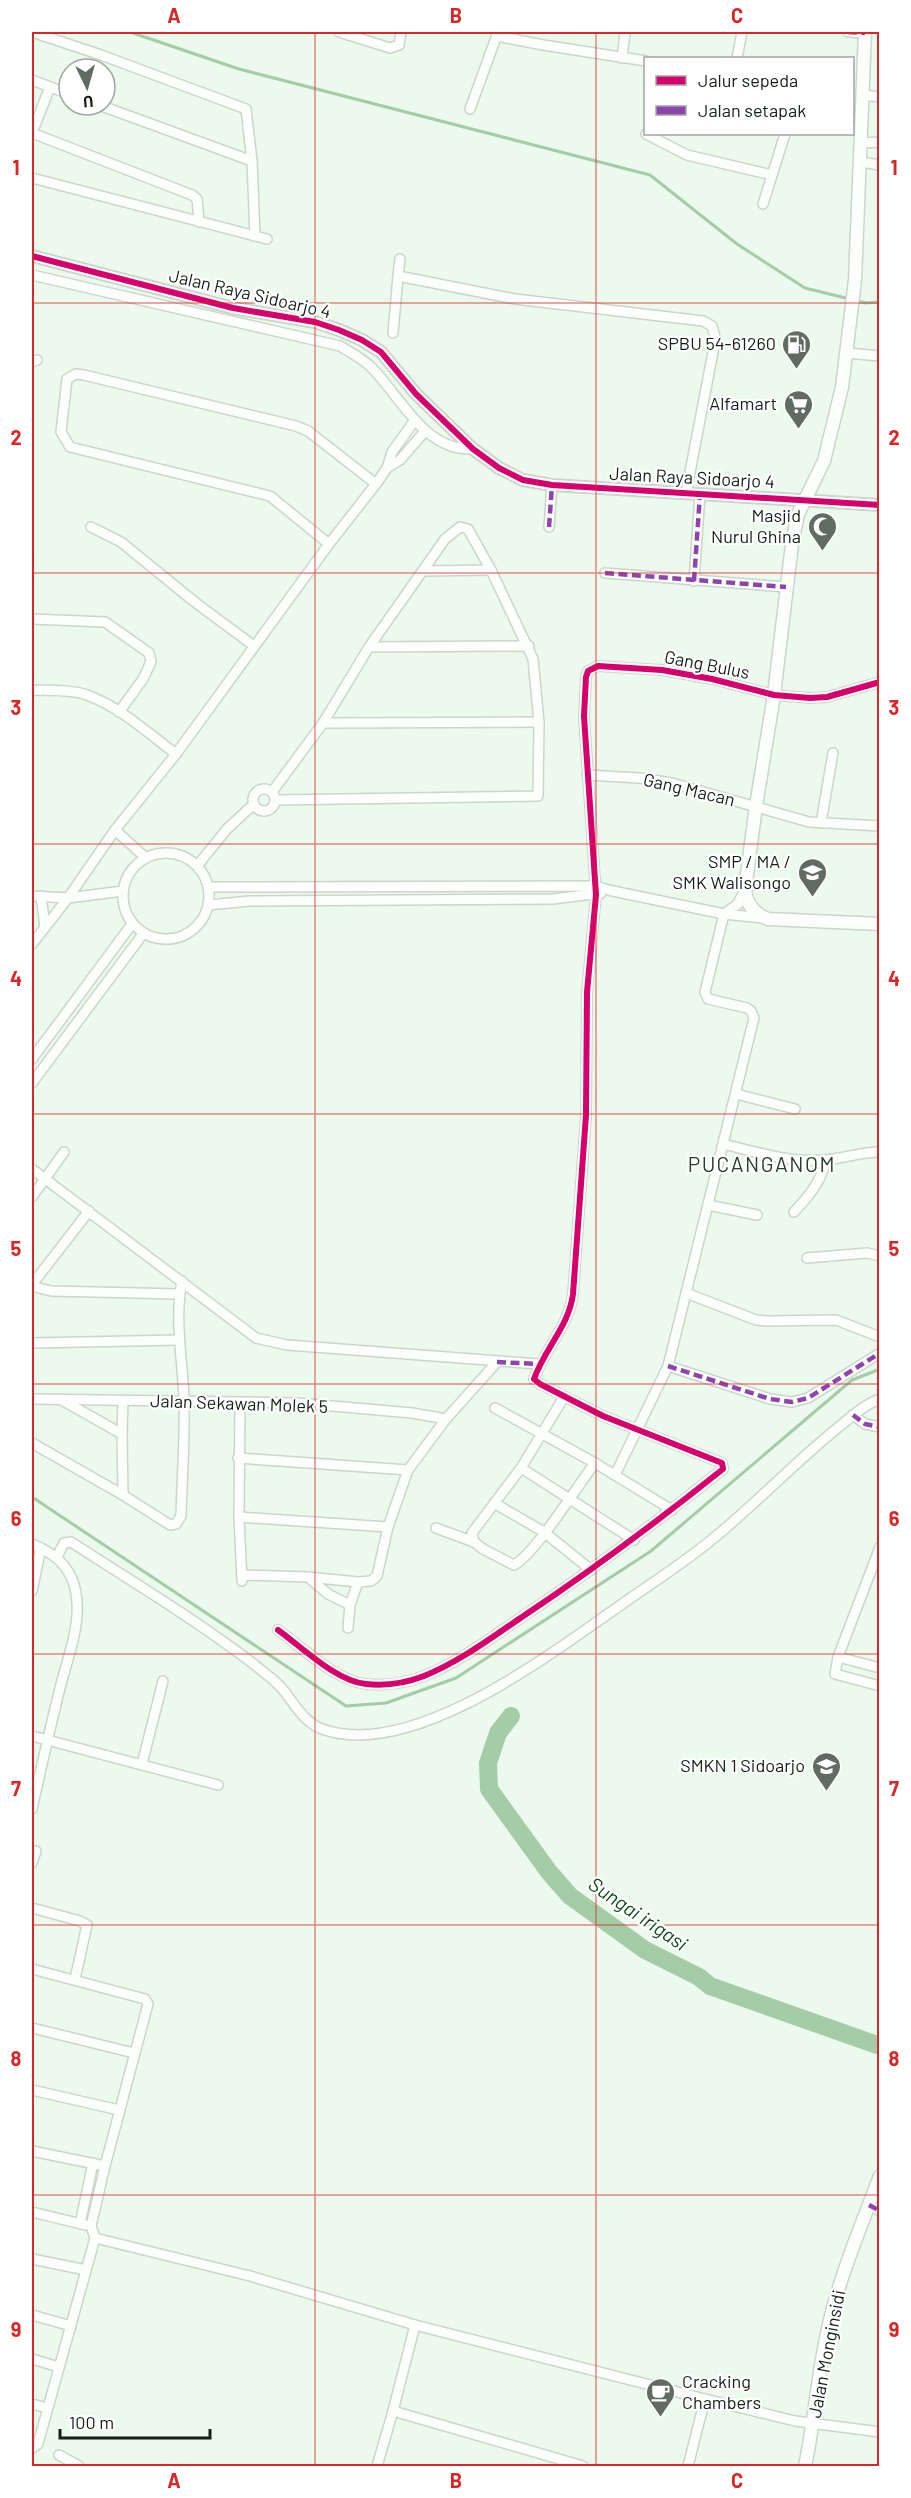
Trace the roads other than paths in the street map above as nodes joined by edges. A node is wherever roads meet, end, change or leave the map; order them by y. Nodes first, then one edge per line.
1 (32, 32) edge
2 (339, 32) edge
3 (401, 32) edge
4 (625, 32) edge
5 (742, 32) edge
6 (848, 32) edge
7 (865, 32) edge
8 (498, 34) edge
9 (736, 57) edge
10 (622, 58) junction
11 (644, 60) edge
12 (32, 80) edge
13 (50, 87) junction
14 (57, 90) edge
15 (862, 95) junction
16 (879, 97) edge
17 (470, 109) dead end
18 (117, 112) edge
19 (32, 133) edge
20 (649, 135) edge
21 (785, 135) edge
22 (859, 135) edge
23 (879, 142) edge
24 (252, 161) junction
25 (861, 162) junction
26 (879, 165) edge
27 (772, 176) junction
28 (32, 178) edge
29 (763, 204) dead end
30 (200, 222) junction
31 (255, 236) junction
32 (267, 240) dead end
33 (32, 256) edge
34 (400, 259) dead end
35 (32, 274) edge
36 (398, 276) junction
37 (393, 333) dead end
38 (847, 353) junction
39 (879, 356) edge
40 (415, 420) junction
41 (425, 431) junction
42 (473, 449) junction
43 (387, 468) junction
44 (376, 484) junction
45 (552, 485) junction
46 (686, 493) junction
47 (700, 494) junction
48 (806, 500) junction
49 (879, 505) edge
50 (92, 527) dead end
51 (549, 527) dead end
52 (329, 544) junction
53 (491, 570) junction
54 (424, 571) junction
55 (605, 573) dead end
56 (694, 581) junction
57 (786, 587) junction
58 (32, 619) edge
59 (254, 646) junction
60 (529, 646) junction
61 (369, 647) junction
62 (879, 682) edge
63 (32, 690) edge
64 (774, 694) junction
65 (118, 712) junction
66 (539, 722) junction
67 (323, 723) junction
68 (833, 753) dead end
69 (176, 754) junction
70 (587, 775) junction
71 (274, 796) junction
72 (254, 804) junction
73 (756, 806) junction
74 (821, 823) junction
75 (879, 826) edge
76 (114, 830) junction
77 (146, 858) junction
78 (197, 866) junction
79 (208, 887) junction
80 (745, 889) junction
81 (123, 891) junction
82 (596, 891) junction
83 (36, 896) edge
84 (68, 898) junction
85 (208, 905) junction
86 (724, 914) junction
87 (768, 919) junction
88 (132, 924) junction
89 (879, 924) edge
90 (45, 927) junction
91 (143, 934) junction
92 (32, 944) edge
93 (32, 1059) edge
94 (32, 1083) edge
95 (736, 1094) junction
96 (795, 1109) dead end
97 (723, 1144) junction
98 (64, 1152) dead end
99 (879, 1152) edge
100 (826, 1160) junction
101 (32, 1169) edge
102 (45, 1178) junction
103 (32, 1197) edge
104 (708, 1205) junction
105 (89, 1211) junction
106 (794, 1212) dead end
107 (757, 1215) dead end
108 (879, 1256) edge
109 (807, 1258) dead end
110 (182, 1281) junction
111 (686, 1293) junction
112 (179, 1294) junction
113 (879, 1337) edge
114 (179, 1341) junction
115 (32, 1343) edge
116 (879, 1353) edge
117 (497, 1362) junction
118 (539, 1364) junction
119 (668, 1366) junction
120 (564, 1397) junction
121 (58, 1398) junction
122 (32, 1399) edge
123 (879, 1399) edge
124 (184, 1400) junction
125 (123, 1401) junction
126 (240, 1402) junction
127 (495, 1408) dead end
128 (853, 1416) junction
129 (446, 1419) junction
130 (879, 1427) edge
131 (639, 1430) junction
132 (122, 1434) junction
133 (544, 1434) junction
134 (32, 1443) edge
135 (238, 1458) junction
136 (595, 1463) junction
137 (522, 1468) junction
138 (408, 1470) junction
139 (615, 1475) junction
140 (123, 1495) junction
141 (569, 1497) junction
142 (494, 1503) junction
143 (672, 1510) junction
144 (239, 1517) junction
145 (388, 1527) junction
146 (436, 1528) dead end
147 (544, 1532) junction
148 (634, 1540) junction
149 (474, 1542) junction
150 (36, 1546) edge
151 (879, 1547) edge
152 (57, 1557) junction
153 (591, 1570) junction
154 (308, 1577) junction
155 (358, 1582) junction
156 (32, 1591) edge
157 (350, 1605) junction
158 (348, 1628) dead end
159 (278, 1630) dead end
160 (838, 1657) junction
161 (879, 1668) edge
162 (163, 1681) dead end
163 (879, 1686) edge
164 (32, 1736) edge
165 (48, 1739) junction
166 (142, 1764) junction
167 (218, 1785) dead end
168 (32, 1809) edge
169 (36, 1851) dead end
170 (32, 1863) edge
171 (32, 1908) edge
172 (32, 1969) edge
173 (75, 1979) junction
174 (32, 2028) edge
175 (134, 2053) junction
176 (32, 2090) edge
177 (119, 2110) junction
178 (32, 2151) edge
179 (93, 2163) junction
180 (105, 2166) junction
181 (879, 2176) edge
182 (874, 2208) edge
183 (32, 2212) edge
184 (80, 2224) junction
185 (91, 2226) junction
186 (95, 2238) junction
187 (32, 2259) edge
188 (86, 2270) junction
189 (32, 2315) edge
190 (415, 2325) junction
191 (71, 2326) junction
192 (32, 2359) edge
193 (59, 2367) junction
194 (705, 2398) junction
195 (32, 2404) edge
196 (47, 2408) junction
197 (393, 2411) junction
198 (814, 2424) junction
199 (879, 2432) edge
200 (32, 2448) edge
201 (58, 2455) dead end
202 (79, 2466) edge
203 (377, 2466) edge
204 (583, 2466) edge
205 (688, 2466) edge
206 (805, 2466) edge

1 - 24 street
2 - 3 street
4 - 10 street
5 - 9 street
6 - 7 street
7 - 15 main road
8 - 10 street
8 - 17 street
10 - 11 street
12 - 13 street
13 - 14 street
13 - 19 street
15 - 16 street
15 - 22 main road
18 - 24 street
19 - 30 street
20 - 27 street
21 - 27 street
22 - 23 street
22 - 25 main road
24 - 31 street
25 - 26 street
25 - 38 main road
27 - 29 street
28 - 30 street
30 - 31 street
31 - 32 street
33 - 42 street, Jalan Raya Sidoarjo 4
34 - 36 street
35 - 40 street
36 - 37 street
36 - 46 street
38 - 39 street
38 - 48 main road
40 - 41 street
40 - 43 street
41 - 42 street
41 - 43 street
42 - 45 street, Jalan Raya Sidoarjo 4
43 - 44 street
44 - 52 street
44 - 52 street
45 - 46 street, Jalan Raya Sidoarjo 4
45 - 51 street
46 - 47 street, Jalan Raya Sidoarjo 4
47 - 48 street, Jalan Raya Sidoarjo 4
47 - 56 street
48 - 49 street, Jalan Raya Sidoarjo 4
48 - 57 main road
50 - 59 street
52 - 59 street
53 - 54 street
53 - 54 street
53 - 60 street
54 - 61 street
55 - 56 street
56 - 57 street
57 - 64 main road
58 - 65 street
59 - 69 street
60 - 61 street
60 - 66 street
61 - 67 street
62 - 64 street, Gang Bulus
63 - 65 street
64 - 70 street, Gang Bulus
64 - 73 main road
65 - 69 street
66 - 67 street
66 - 71 street
67 - 71 street
68 - 74 street
69 - 76 street
70 - 73 street, Gang Macan
70 - 82 street
71 - 72 street
71 - 72 street
72 - 78 street
73 - 74 street, Gang Macan
73 - 80 main road
74 - 75 street, Gang Macan
76 - 77 street
76 - 84 street
77 - 78 street
77 - 81 street
78 - 79 street
79 - 82 street
79 - 85 street
80 - 86 street
80 - 87 main road
81 - 84 street
81 - 88 street
82 - 85 street
82 - 86 street
82 - 118 street
83 - 84 street
83 - 90 street
84 - 90 street
85 - 91 street
86 - 87 street
86 - 95 street
87 - 89 main road
88 - 91 street
88 - 93 street
90 - 92 street
91 - 94 street
95 - 96 street
95 - 97 street
97 - 100 street
97 - 104 street
98 - 102 street
99 - 100 street
100 - 106 street
101 - 102 street
102 - 103 street
102 - 105 street
104 - 107 street
104 - 111 street
105 - 110 street
105 - 112 street
108 - 109 street
110 - 112 street
110 - 117 street
111 - 113 street
111 - 119 street
112 - 114 street
114 - 115 street
114 - 124 street
116 - 119 street
117 - 118 street
117 - 129 street
118 - 120 street
119 - 131 street
120 - 131 street
120 - 133 street
121 - 122 street, Jalan Sekawan Molek 5
121 - 125 street, Jalan Sekawan Molek 5
121 - 132 street
123 - 128 street
124 - 125 street, Jalan Sekawan Molek 5
124 - 126 street, Jalan Sekawan Molek 5
124 - 140 street
125 - 132 street
126 - 129 street, Jalan Sekawan Molek 5
126 - 135 street
127 - 133 street
128 - 130 street
128 - 152 street
129 - 138 street
131 - 139 street
131 - 143 street
132 - 140 street
133 - 136 street
133 - 137 street
134 - 140 street
135 - 138 street
135 - 144 street
136 - 139 street
136 - 141 street
137 - 141 street
137 - 142 street
138 - 145 street
139 - 143 street
141 - 147 street
141 - 148 street
142 - 147 street
142 - 149 street
143 - 148 street
144 - 145 street
144 - 154 street
145 - 155 street
146 - 149 street
147 - 149 street
147 - 153 street
148 - 153 street
150 - 152 street
150 - 156 street
151 - 160 street
152 - 165 street
153 - 159 street
154 - 155 street
154 - 157 street
155 - 157 street
157 - 158 street
160 - 161 street
160 - 163 street
162 - 166 street
164 - 165 street
165 - 166 street
165 - 168 street
166 - 167 street
169 - 170 street
171 - 173 street
172 - 173 street
173 - 175 street
174 - 175 street
175 - 177 street
176 - 177 street
177 - 180 street
178 - 179 street
179 - 180 street
179 - 184 street
180 - 185 street
181 - 182 main road, Jalan Monginsidi
182 - 198 main road, Jalan Monginsidi
183 - 184 street
184 - 185 street
185 - 186 street
186 - 188 street
186 - 190 street
187 - 188 street
188 - 191 street
189 - 191 street
190 - 194 street
190 - 197 street
191 - 193 street
192 - 193 street
193 - 196 street
194 - 198 street
194 - 205 street
195 - 196 street
196 - 200 street
197 - 203 street
197 - 204 street
198 - 199 street
198 - 206 main road, Jalan Monginsidi
201 - 202 street

